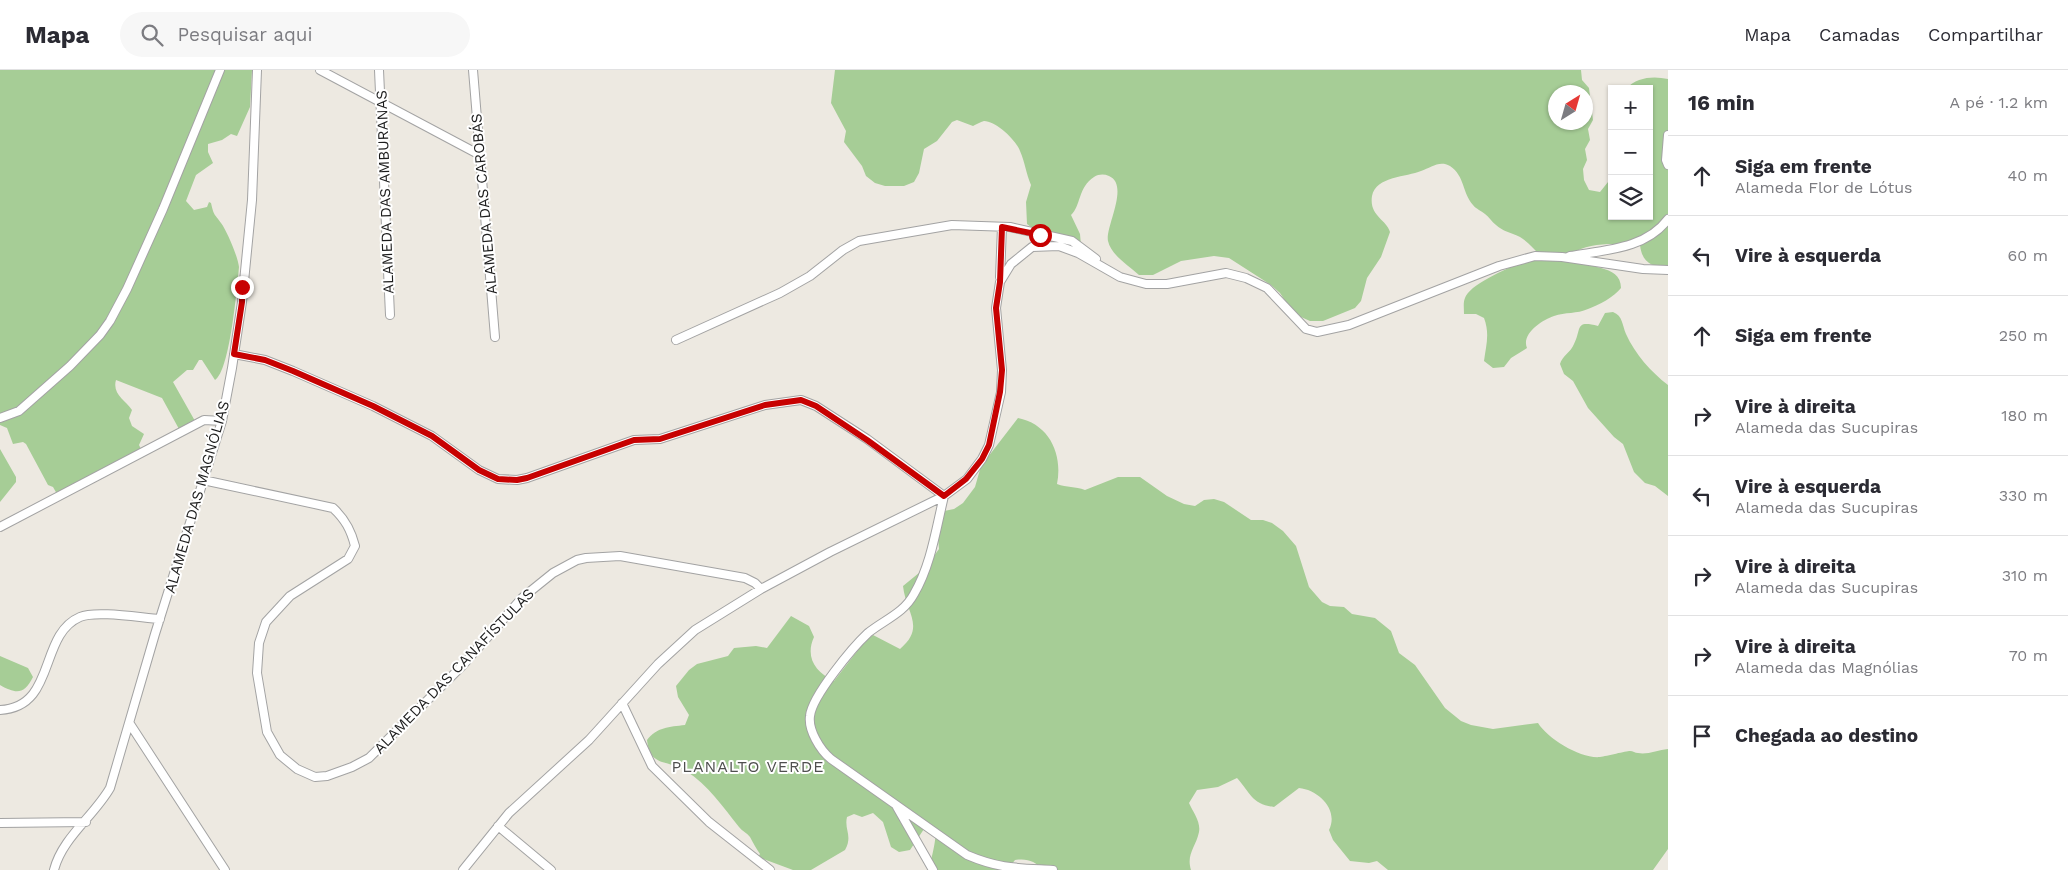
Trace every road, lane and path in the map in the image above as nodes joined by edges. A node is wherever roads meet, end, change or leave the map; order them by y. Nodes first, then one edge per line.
1 (220, 70) edge
2 (257, 70) edge
3 (320, 70) edge
4 (379, 70) edge
5 (473, 70) edge
6 (381, 103) junction
7 (1668, 135) edge
8 (480, 155) junction
9 (1668, 165) edge
10 (1668, 219) edge
11 (1002, 227) junction
12 (1562, 257) junction
13 (1106, 269) junction
14 (1668, 270) edge
15 (1000, 282) junction
16 (390, 315) dead end
17 (495, 337) dead end
18 (676, 340) dead end
19 (234, 354) junction
20 (0, 418) edge
21 (222, 421) junction
22 (203, 480) junction
23 (944, 496) junction
24 (0, 528) edge
25 (761, 589) junction
26 (160, 619) junction
27 (622, 703) junction
28 (0, 710) edge
29 (130, 724) junction
30 (895, 803) junction
31 (86, 822) junction
32 (0, 823) edge
33 (498, 826) junction
34 (54, 870) edge
35 (225, 870) edge
36 (463, 870) edge
37 (551, 870) edge
38 (770, 870) edge
39 (933, 870) edge
40 (1053, 870) edge

1 - 20 street
2 - 19 street, ALAMEDA DAS MAGNÓLIAS
3 - 6 street
4 - 6 street, ALAMEDA DAS AMBURANAS
5 - 8 street, ALAMEDA DAS CAROBÁS
6 - 8 street
6 - 16 street, ALAMEDA DAS AMBURANAS
7 - 9 street
8 - 17 street, ALAMEDA DAS CAROBÁS
10 - 12 street
11 - 13 street
11 - 15 street
11 - 18 street
12 - 13 street
12 - 14 street
13 - 15 street
15 - 23 street
19 - 21 street, ALAMEDA DAS MAGNÓLIAS
19 - 23 street
21 - 22 street, ALAMEDA DAS MAGNÓLIAS
21 - 24 street
22 - 25 street, ALAMEDA DAS CANAFÍSTULAS
22 - 26 street, ALAMEDA DAS MAGNÓLIAS
23 - 25 street
23 - 30 street
25 - 27 street
26 - 28 street
26 - 29 street, ALAMEDA DAS MAGNÓLIAS
27 - 33 street
27 - 38 street
29 - 31 street, ALAMEDA DAS MAGNÓLIAS
29 - 35 street
30 - 39 street
30 - 40 street
31 - 32 street
31 - 34 street, ALAMEDA DAS MAGNÓLIAS
33 - 36 street
33 - 37 street

